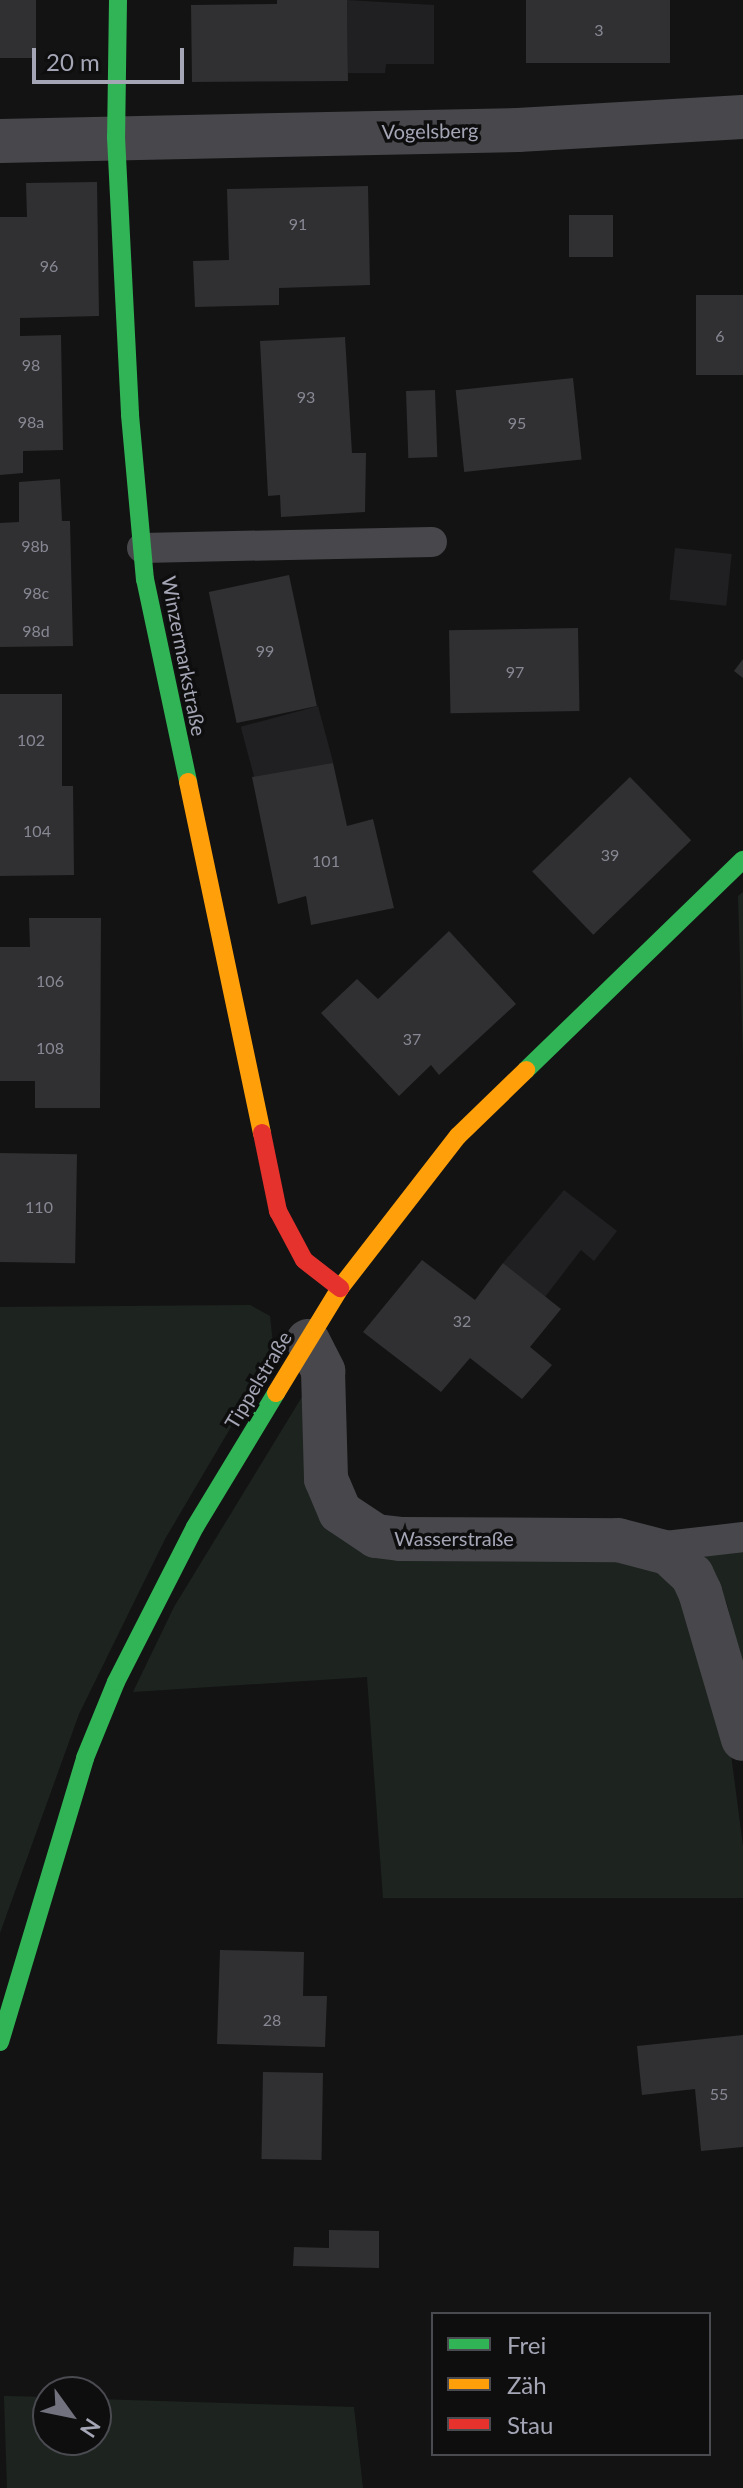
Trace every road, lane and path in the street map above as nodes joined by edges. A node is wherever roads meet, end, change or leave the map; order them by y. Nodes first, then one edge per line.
1 (118, 0) edge
2 (743, 117) edge
3 (116, 137) junction
4 (0, 141) edge
5 (432, 542) dead end
6 (142, 548) junction
7 (743, 860) edge
8 (340, 1288) junction
9 (308, 1341) junction
10 (743, 1537) edge
11 (657, 1547) junction
12 (743, 1739) edge
13 (0, 2042) edge

1 - 3 street, Winzermarkstraße
2 - 3 street, Vogelsberg
3 - 4 street, Vogelsberg
3 - 6 street, Winzermarkstraße
5 - 6 lane
6 - 8 street, Winzermarkstraße
7 - 8 street, Tippelstraße
8 - 9 street, Tippelstraße
9 - 11 street, Wasserstraße
9 - 13 street, Tippelstraße
10 - 11 lane, Wasserstraße
11 - 12 street

